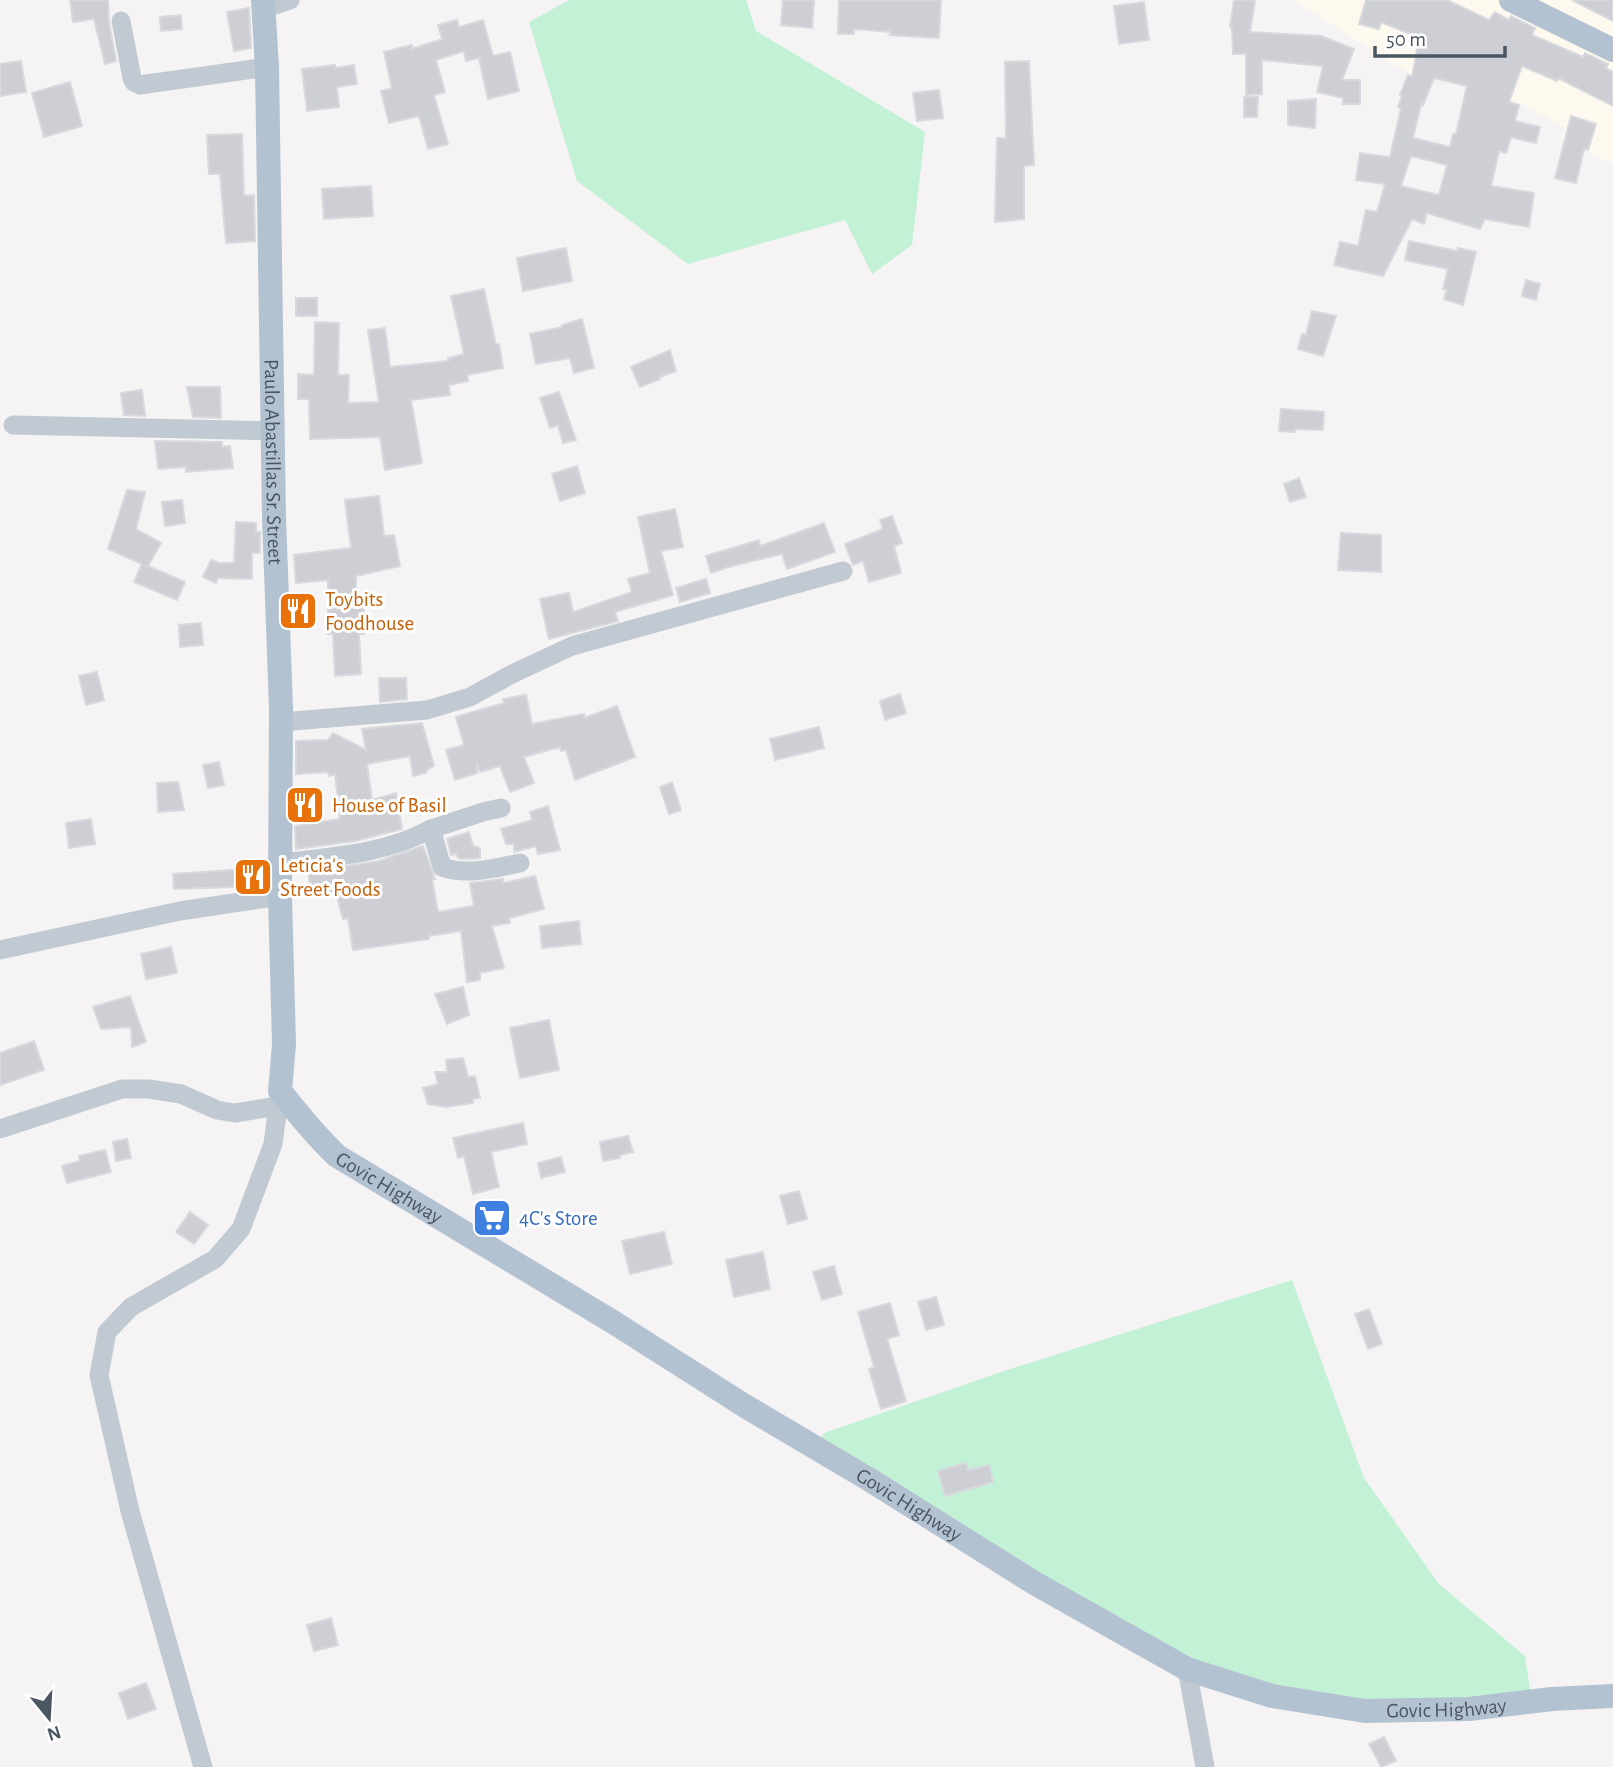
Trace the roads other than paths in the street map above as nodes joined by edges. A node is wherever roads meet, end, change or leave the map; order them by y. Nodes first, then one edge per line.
1 (290, 0) edge
2 (1511, 0) edge
3 (263, 5) edge
4 (121, 22) dead end
5 (1613, 50) edge
6 (267, 67) junction
7 (13, 425) dead end
8 (274, 431) junction
9 (843, 571) dead end
10 (281, 722) junction
11 (501, 808) dead end
12 (430, 829) junction
13 (280, 863) junction
14 (520, 863) dead end
15 (280, 896) junction
16 (0, 950) edge
17 (279, 1099) junction
18 (0, 1129) edge
19 (1187, 1669) junction
20 (1613, 1696) edge
21 (203, 1767) edge
22 (1205, 1767) edge

1 - 3 street
2 - 5 main road
3 - 6 main road, Paulo Abastillas Sr. Street
4 - 6 street
6 - 8 main road, Paulo Abastillas Sr. Street
7 - 8 street
8 - 10 main road, Paulo Abastillas Sr. Street
9 - 10 street
10 - 13 main road, Paulo Abastillas Sr. Street
11 - 12 street
12 - 13 street
12 - 14 street
13 - 15 main road, Paulo Abastillas Sr. Street
15 - 16 street
15 - 17 main road, Paulo Abastillas Sr. Street
17 - 18 street
17 - 19 main road, Govic Highway
17 - 21 street
19 - 20 main road, Govic Highway
19 - 22 street

